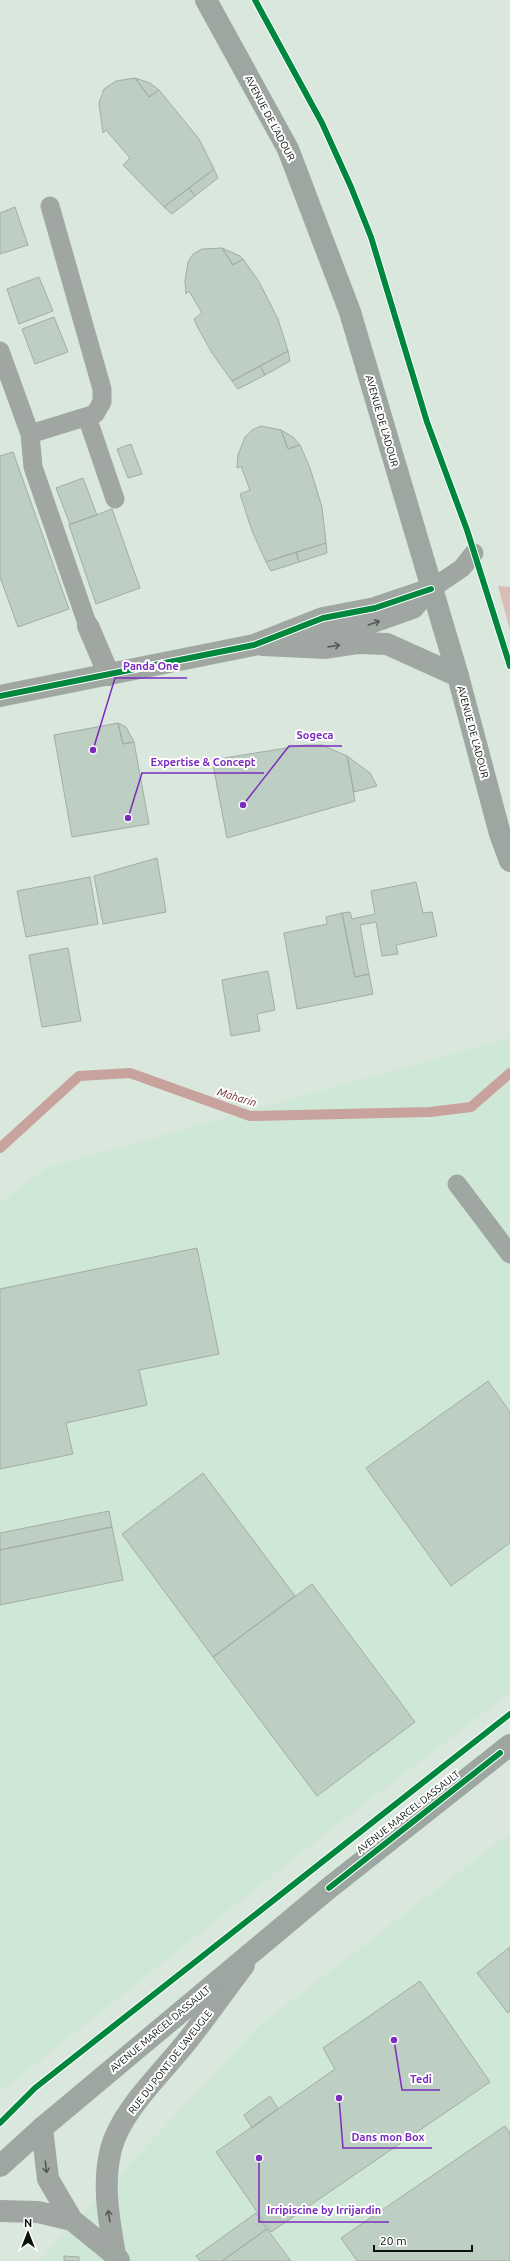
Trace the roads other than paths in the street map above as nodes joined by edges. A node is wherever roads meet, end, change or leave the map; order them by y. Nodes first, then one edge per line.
1 (206, 0) edge
2 (50, 206) dead end
3 (0, 350) edge
4 (86, 416) junction
5 (30, 434) junction
6 (115, 499) dead end
7 (474, 553) dead end
8 (431, 589) junction
9 (88, 626) joint
10 (254, 645) junction
11 (110, 675) junction
12 (458, 676) junction
13 (0, 696) edge
14 (510, 861) edge
15 (457, 1184) dead end
16 (510, 1254) edge
17 (510, 1745) edge
18 (255, 1949) junction
19 (42, 2128) junction
20 (0, 2166) edge
21 (0, 2211) edge
22 (72, 2220) junction
23 (117, 2258) edge

1 - 8 main road, AVENUE DE L'ADOUR
2 - 4 lane
3 - 5 lane
4 - 5 lane
4 - 6 lane
5 - 9 lane
7 - 8 lane
8 - 10 street
8 - 12 main road, AVENUE DE L'ADOUR
9 - 11 street
10 - 11 street
10 -> 12 street
11 - 13 street
12 - 14 main road, AVENUE DE L'ADOUR
15 - 16 lane
17 - 18 main road, AVENUE MARCEL DASSAULT
18 - 19 main road, AVENUE MARCEL DASSAULT
23 -> 18 street, RUE DU PONT DE L'AVEUGLE
19 - 20 main road, AVENUE MARCEL DASSAULT
19 -> 22 street
21 - 22 street, RUE DU PONT DE L'AVEUGLE
22 - 23 street, RUE DU PONT DE L'AVEUGLE

